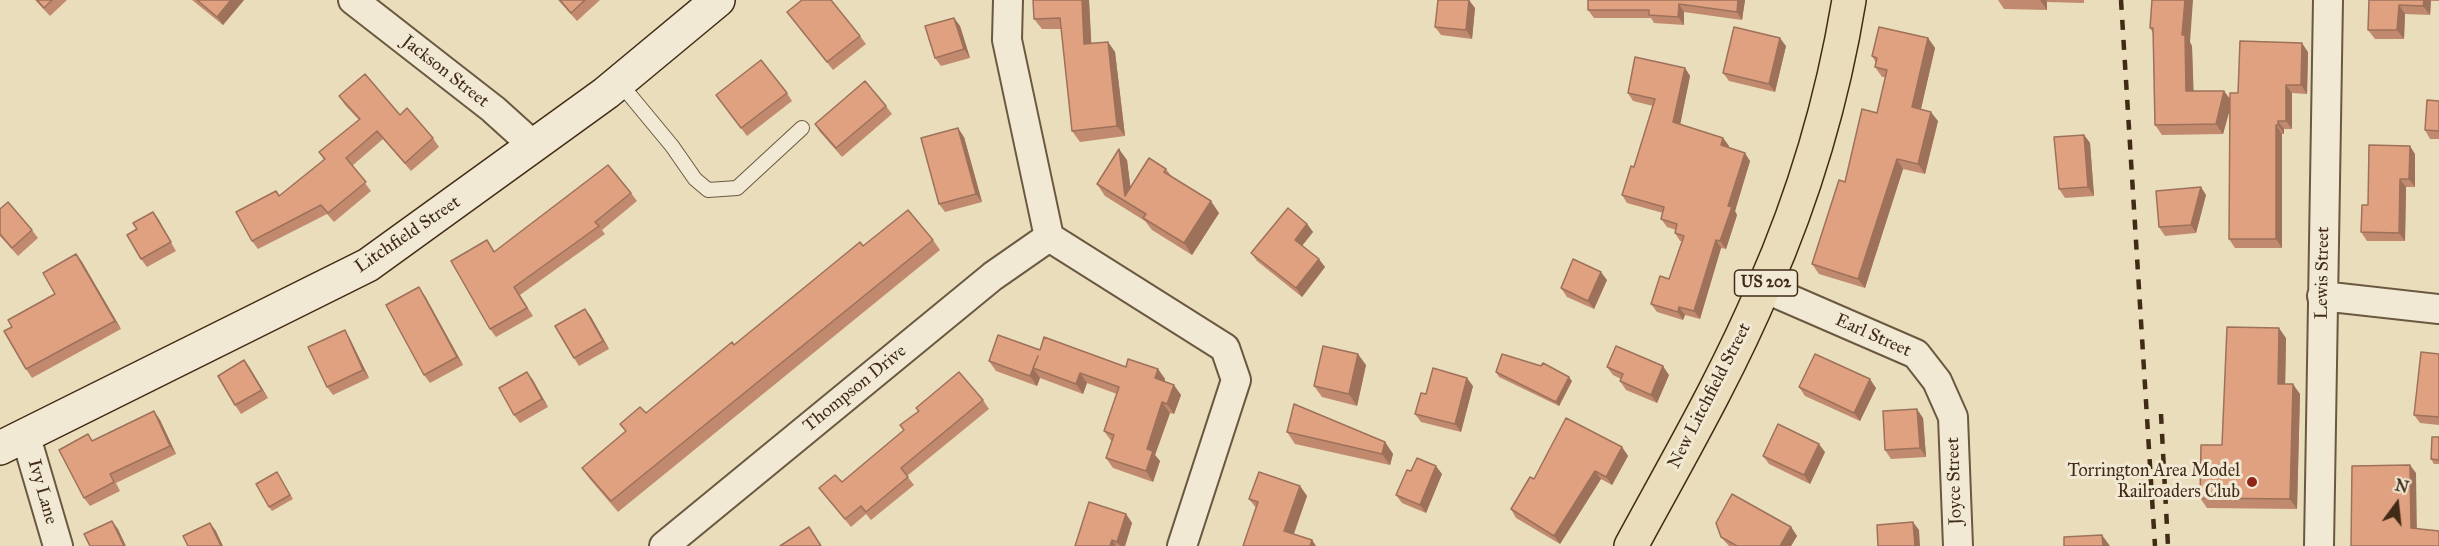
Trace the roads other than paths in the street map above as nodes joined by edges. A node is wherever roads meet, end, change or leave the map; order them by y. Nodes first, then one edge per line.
1 (353, 0) edge
2 (718, 0) edge
3 (1008, 0) edge
4 (1849, 0) edge
5 (2328, 0) edge
6 (619, 82) junction
7 (802, 128) dead end
8 (534, 146) junction
9 (1049, 237) junction
10 (1764, 288) junction
11 (2322, 296) junction
12 (2439, 309) edge
13 (1953, 417) joint
14 (13, 443) edge
15 (58, 546) edge
16 (664, 546) edge
17 (1182, 546) edge
18 (1631, 546) edge
19 (1958, 546) edge
20 (2319, 546) edge

1 - 8 street, Jackson Street
2 - 6 street, Litchfield Street
3 - 9 street
4 - 10 highway, New Litchfield Street / US 202
5 - 11 street, Lewis Street
6 - 7 lane
6 - 8 street, Litchfield Street
8 - 14 street, Litchfield Street
9 - 16 street, Thompson Drive
9 - 17 street
10 - 13 street, Earl Street
10 - 18 highway, New Litchfield Street / US 202
11 - 12 street
11 - 20 street, Lewis Street
13 - 19 street, Joyce Street
14 - 15 street, Ivy Lane

